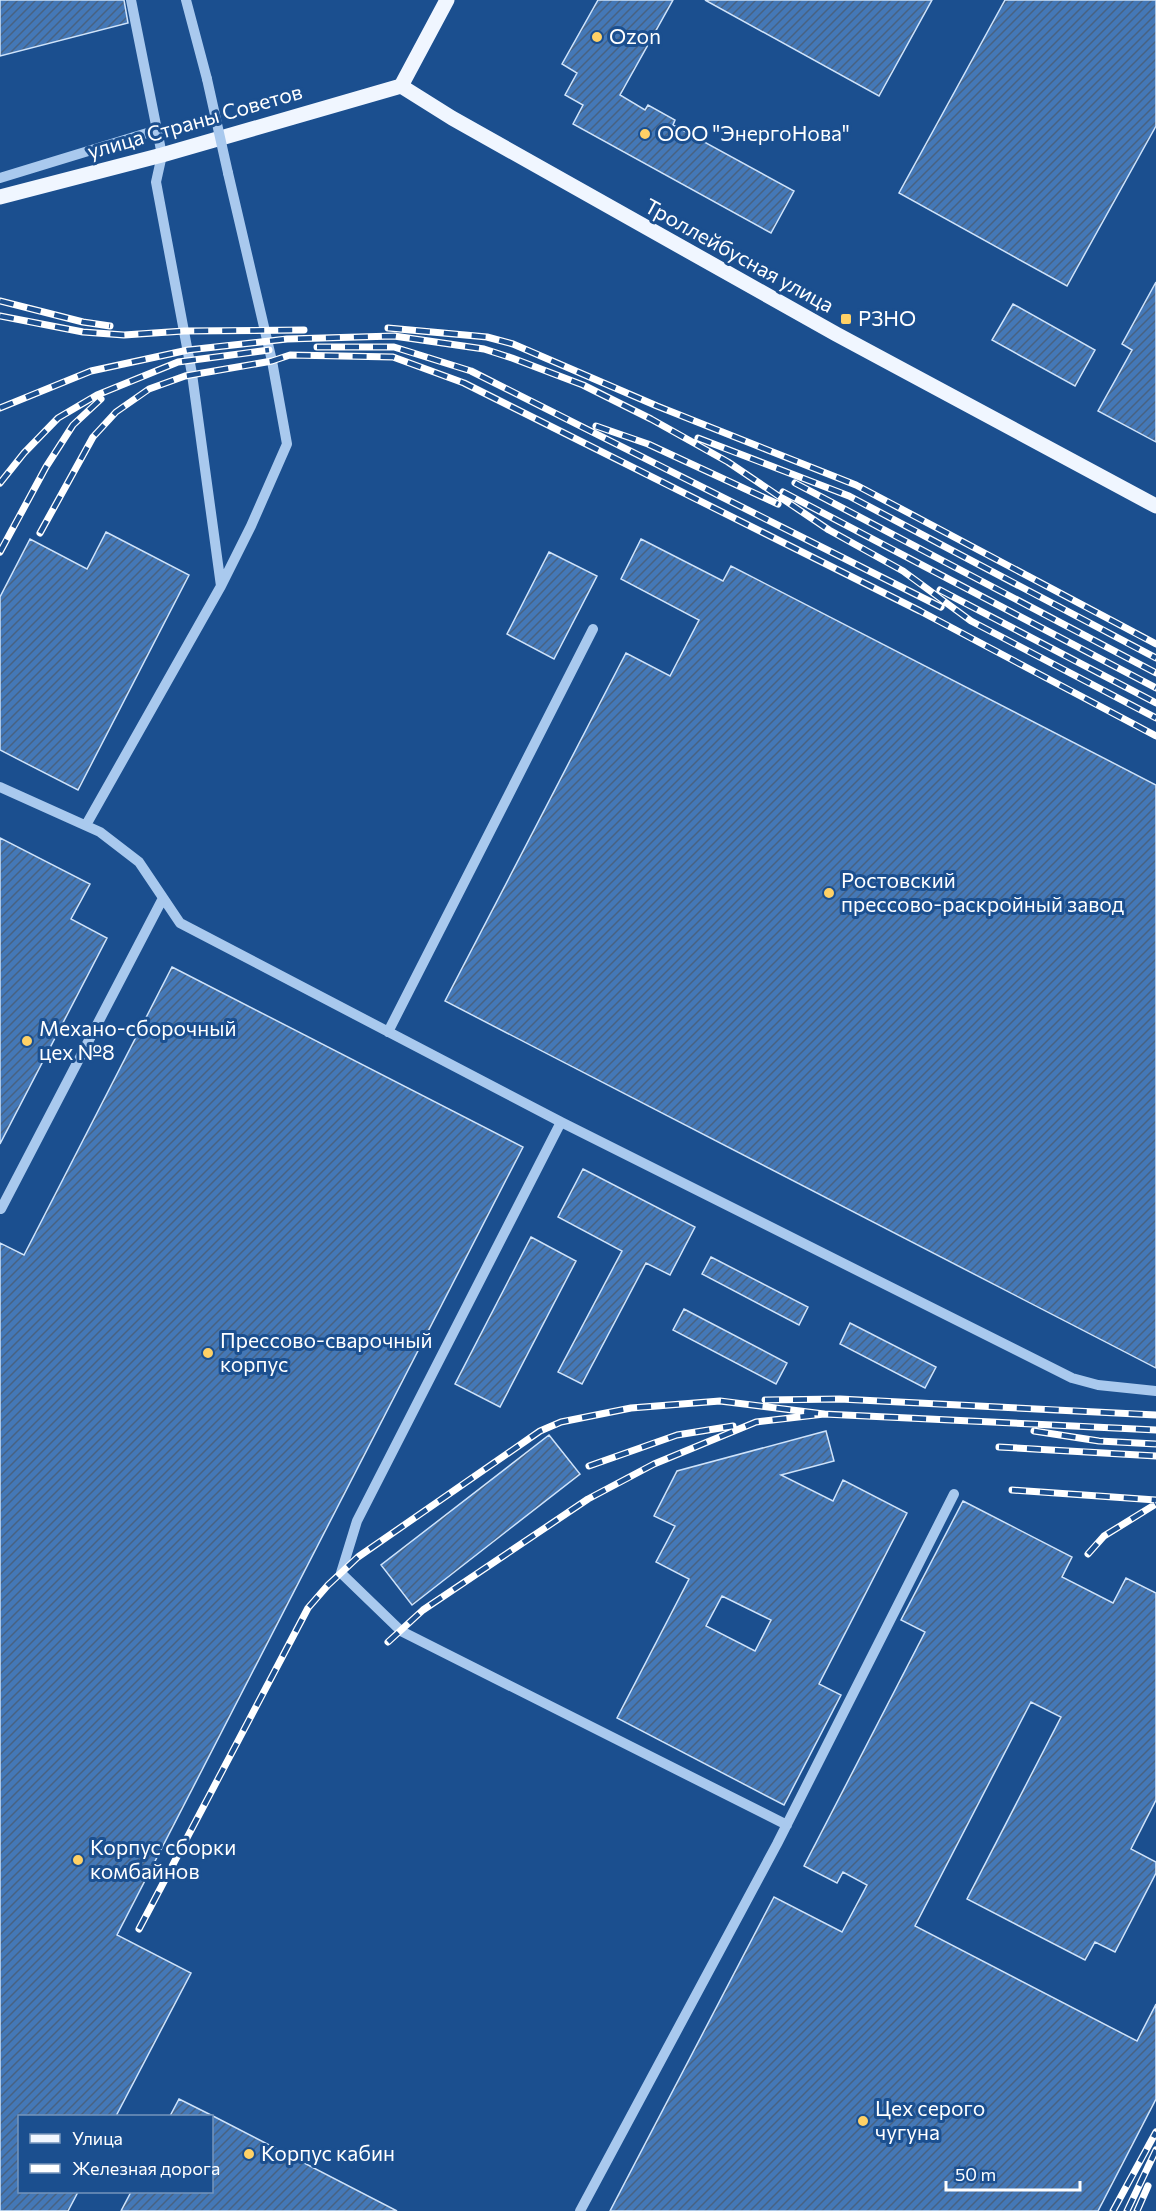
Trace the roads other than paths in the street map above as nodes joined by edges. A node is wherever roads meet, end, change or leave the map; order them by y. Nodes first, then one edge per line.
1 (131, 0) edge
2 (186, 0) edge
3 (447, 0) edge
4 (401, 86) junction
5 (157, 130) junction
6 (162, 155) junction
7 (0, 178) edge
8 (0, 197) edge
9 (1156, 506) edge
10 (221, 586) junction
11 (593, 629) dead end
12 (0, 787) edge
13 (86, 825) junction
14 (163, 898) junction
15 (388, 1032) junction
16 (561, 1122) junction
17 (1, 1209) edge
18 (1156, 1391) edge
19 (954, 1494) dead end
20 (787, 1825) junction
21 (579, 2211) edge

1 - 5 lane
2 - 10 lane, bridge
3 - 4 main road
4 - 6 main road, улица Страны Советов
4 - 9 main road, Троллейбусная улица
5 - 6 lane
5 - 7 lane
6 - 8 main road, улица Страны Советов
6 - 10 lane
10 - 13 lane
11 - 15 lane
12 - 13 lane
13 - 14 lane
14 - 15 lane
14 - 17 lane
15 - 16 lane
16 - 18 lane
16 - 20 lane
19 - 20 lane
20 - 21 lane

